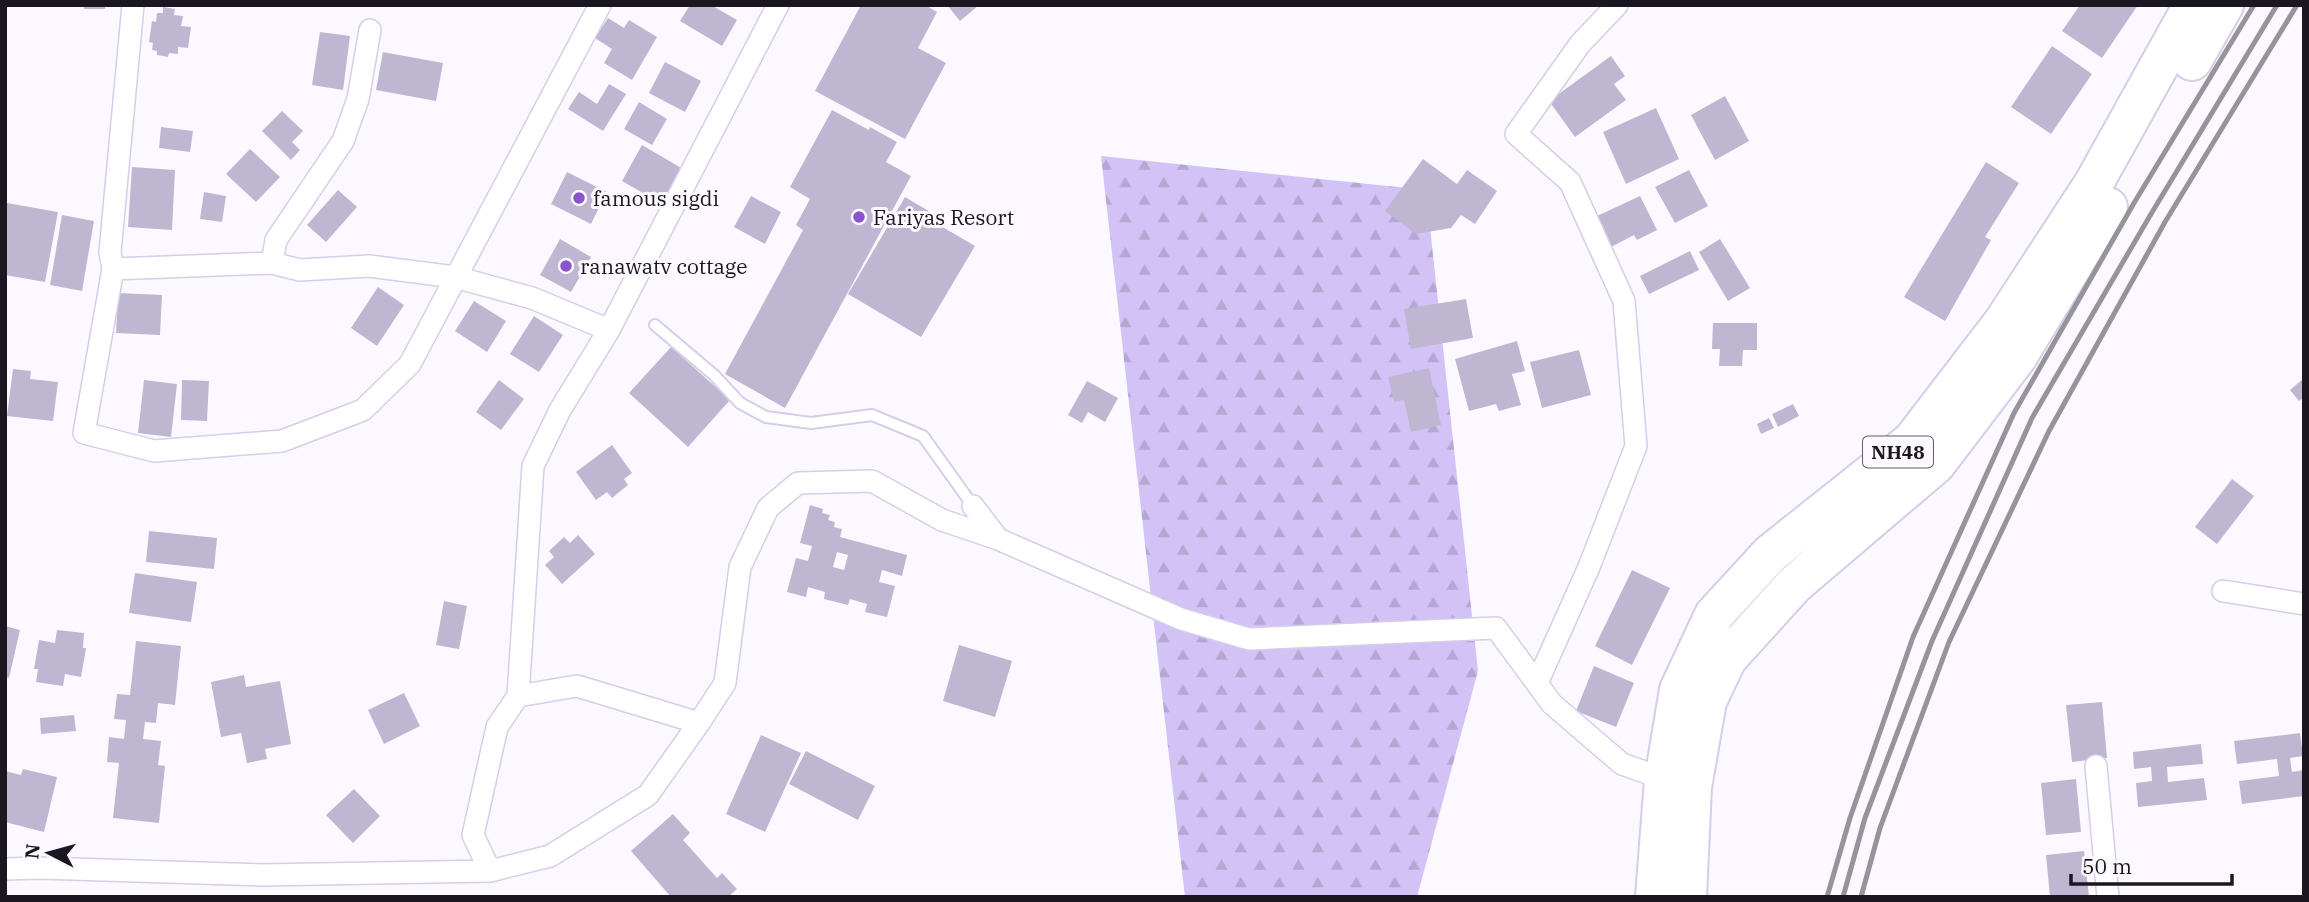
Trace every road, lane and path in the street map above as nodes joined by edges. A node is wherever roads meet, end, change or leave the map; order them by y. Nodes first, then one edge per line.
1 (133, 5) edge
2 (600, 5) edge
3 (778, 5) edge
4 (1617, 5) edge
5 (2193, 5) edge
6 (2224, 5) edge
7 (370, 30) dead end
8 (272, 263) junction
9 (113, 269) junction
10 (455, 277) junction
11 (655, 325) dead end
12 (609, 330) junction
13 (973, 506) joint
14 (998, 540) junction
15 (2223, 591) dead end
16 (2304, 604) edge
17 (1537, 683) junction
18 (519, 696) junction
19 (699, 723) junction
20 (2096, 766) dead end
21 (1678, 783) junction
22 (5, 869) edge
23 (490, 871) junction
24 (1655, 897) edge
25 (1687, 897) edge
26 (2108, 897) edge

1 - 9 street
2 - 10 street
3 - 12 street
4 - 17 street
5 - 21 highway, NH48
6 - 21 highway, NH48
7 - 8 street
8 - 9 street
8 - 10 street
9 - 10 street
10 - 12 street
11 - 13 lane
12 - 18 street
13 - 14 street
14 - 17 street
14 - 19 street
15 - 16 street
17 - 21 street
18 - 19 street
18 - 23 street
19 - 23 street
20 - 26 street
21 - 24 highway, NH48
21 - 25 highway, NH48
22 - 23 street

